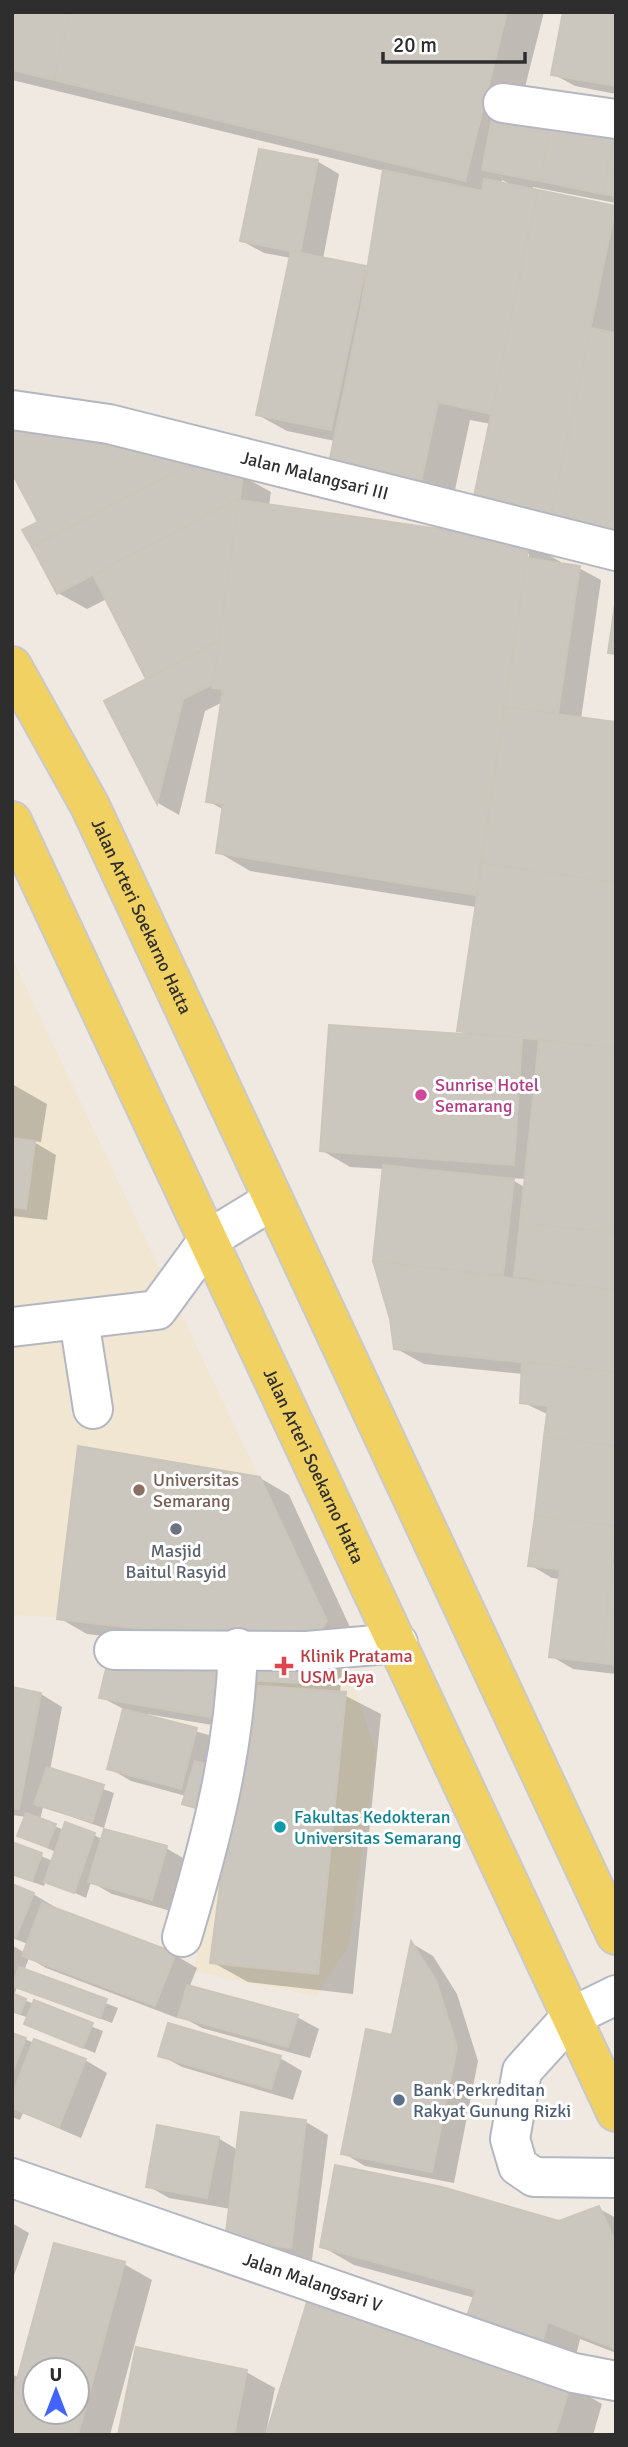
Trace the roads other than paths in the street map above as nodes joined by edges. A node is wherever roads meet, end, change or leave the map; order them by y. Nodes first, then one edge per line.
1 (503, 103) dead end
2 (616, 119) edge
3 (12, 410) edge
4 (616, 551) edge
5 (12, 666) edge
6 (12, 821) edge
7 (273, 1200) junction
8 (209, 1239) junction
9 (79, 1320) junction
10 (12, 1327) edge
11 (93, 1409) dead end
12 (398, 1643) junction
13 (238, 1648) junction
14 (114, 1650) dead end
15 (616, 1935) edge
16 (181, 1937) dead end
17 (616, 1995) edge
18 (571, 2017) junction
19 (616, 2112) edge
20 (12, 2178) edge
21 (616, 2178) edge
22 (616, 2381) edge

1 - 2 street
3 - 4 street, Jalan Malangsari III
5 - 7 main road, Jalan Arteri Soekarno Hatta
6 - 8 main road, Jalan Arteri Soekarno Hatta
7 - 8 street
7 - 15 main road, Jalan Arteri Soekarno Hatta
8 - 9 street
8 - 12 main road, Jalan Arteri Soekarno Hatta
9 - 10 street
9 - 11 street
12 - 13 street
12 - 18 main road, Jalan Arteri Soekarno Hatta
13 - 14 street
13 - 16 street
17 - 18 street
18 - 19 main road, Jalan Arteri Soekarno Hatta
18 - 21 street
20 - 22 street, Jalan Malangsari V

